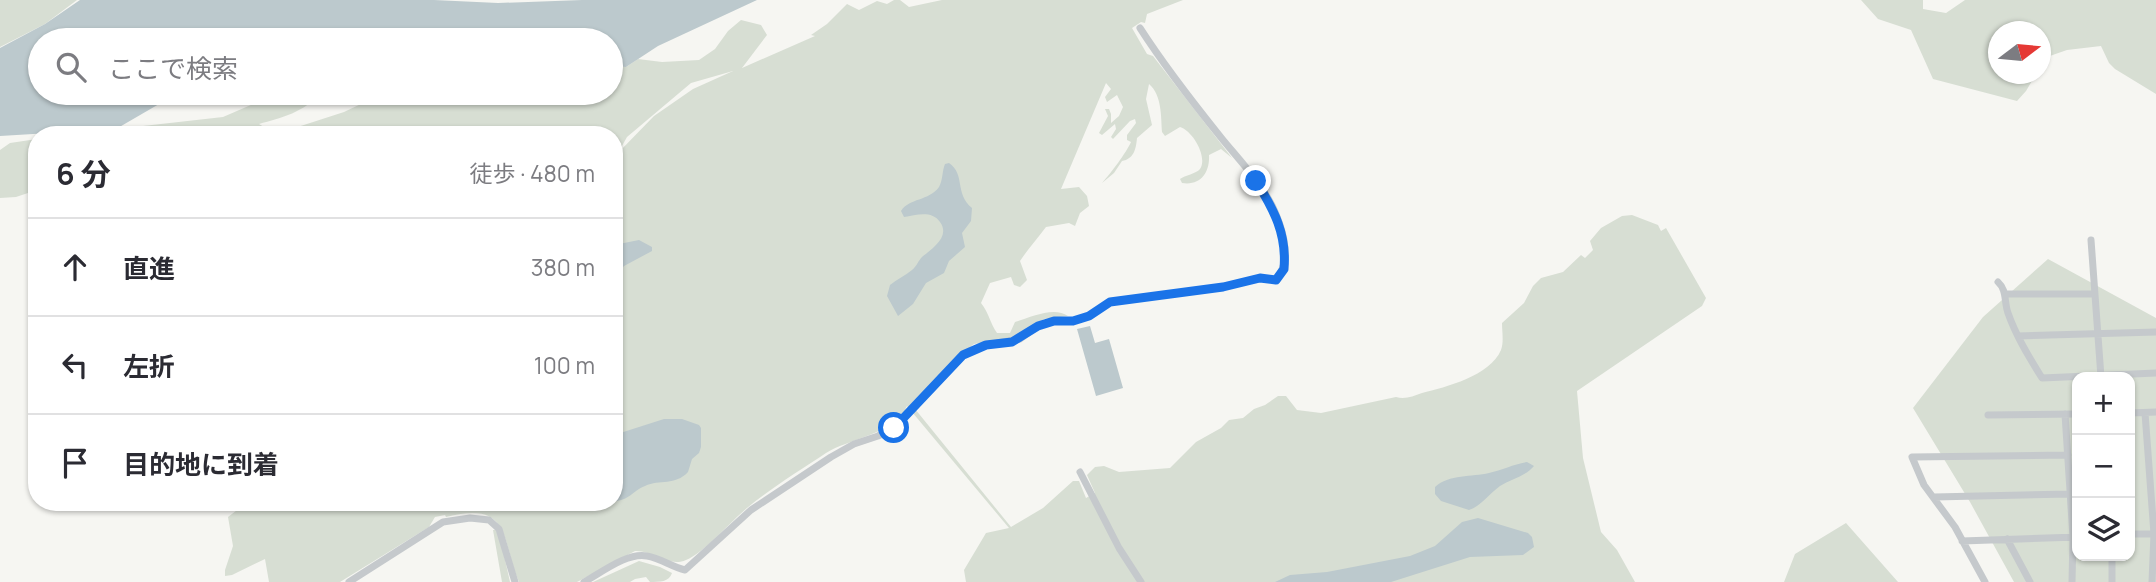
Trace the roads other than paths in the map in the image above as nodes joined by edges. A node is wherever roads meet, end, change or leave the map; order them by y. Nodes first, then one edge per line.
1 (1140, 28) dead end
2 (2091, 240) dead end
3 (1998, 282) dead end
4 (2005, 294) junction
5 (2095, 294) junction
6 (2156, 332) edge
7 (2097, 333) junction
8 (2018, 335) junction
9 (2101, 372) edge
10 (2156, 373) edge
11 (2135, 375) edge
12 (2072, 377) edge
13 (2145, 412) junction
14 (2156, 412) edge
15 (2135, 413) edge
16 (2065, 414) junction
17 (2072, 414) edge
18 (1988, 415) dead end
19 (2067, 455) junction
20 (1080, 472) dead end
21 (2070, 494) junction
22 (1934, 497) junction
23 (2072, 511) edge
24 (2135, 534) edge
25 (2155, 534) edge
26 (2072, 537) edge
27 (2007, 539) junction
28 (1962, 541) junction
29 (2073, 561) edge
30 (2112, 561) edge
31 (349, 582) edge
32 (514, 582) edge
33 (584, 582) edge
34 (1141, 582) edge
35 (1985, 582) edge
36 (2030, 582) edge
37 (2072, 582) edge
38 (2112, 582) edge
39 (2152, 582) edge

1 - 33 street
2 - 5 street
3 - 4 street
4 - 5 street
4 - 8 street
5 - 7 street
6 - 7 street
7 - 8 street
7 - 9 street
8 - 12 street
10 - 11 street
13 - 14 street
13 - 15 street
13 - 25 street
16 - 17 street
16 - 18 street
16 - 19 street
19 - 21 street
19 - 22 street
20 - 34 street
21 - 22 street
21 - 23 street
22 - 28 street
24 - 25 street
25 - 39 street
26 - 27 street
27 - 28 street
27 - 36 street
28 - 35 street
29 - 37 street
30 - 38 street
31 - 32 street

